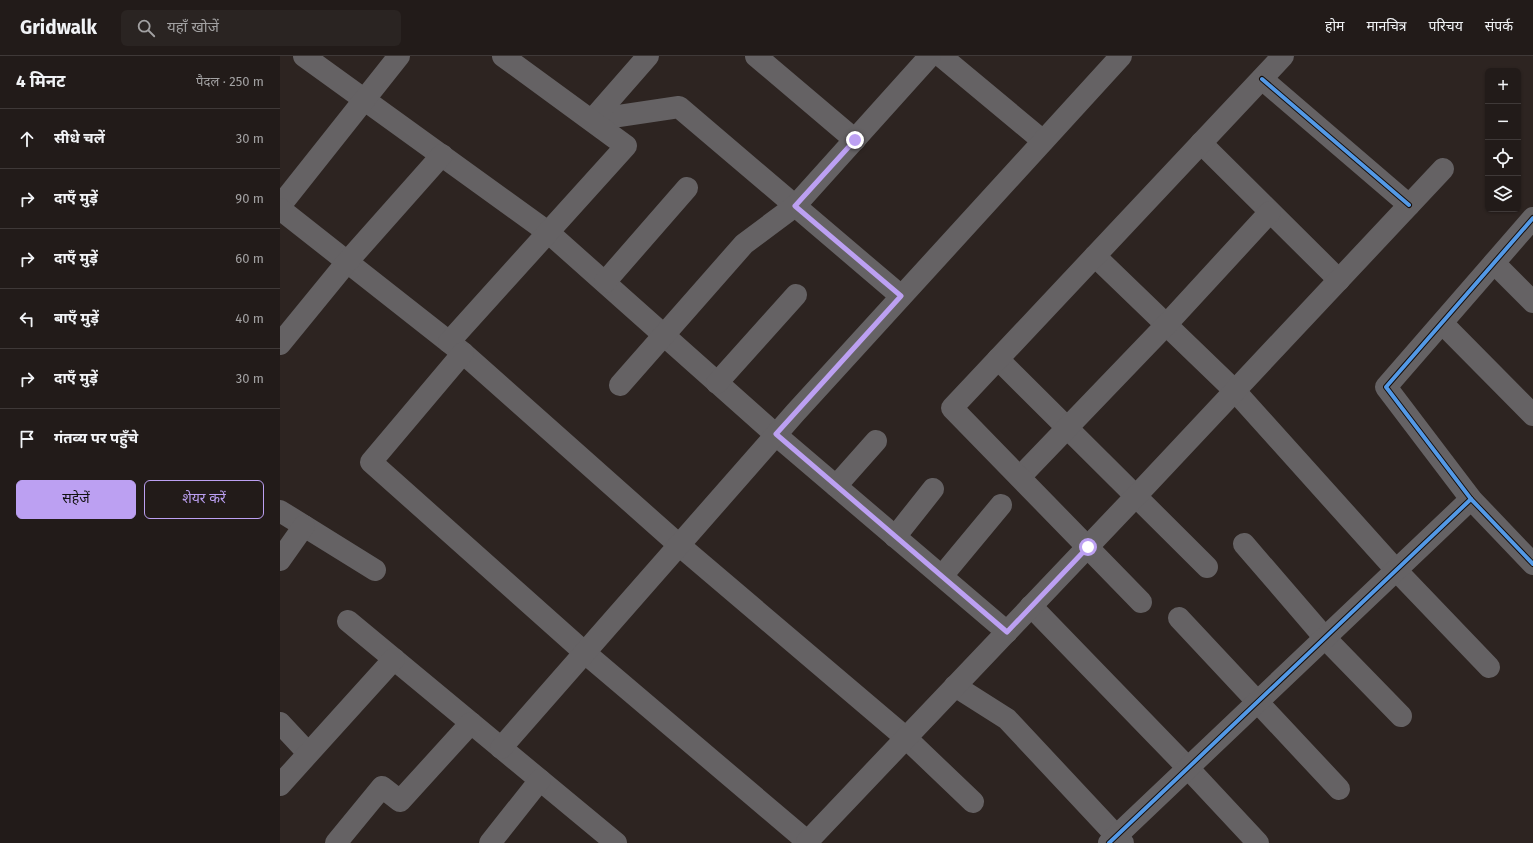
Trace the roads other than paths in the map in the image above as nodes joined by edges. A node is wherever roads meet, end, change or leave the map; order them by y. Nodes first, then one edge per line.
1 (304, 56) edge
2 (399, 56) edge
3 (503, 56) edge
4 (648, 56) edge
5 (756, 56) edge
6 (930, 56) edge
7 (941, 56) edge
8 (1121, 56) edge
9 (1284, 56) edge
10 (1262, 79) junction
11 (364, 100) junction
12 (592, 120) junction
13 (855, 140) junction
14 (1043, 142) junction
15 (1201, 143) junction
16 (442, 155) junction
17 (1443, 169) dead end
18 (687, 188) dead end
19 (1409, 205) junction
20 (795, 206) junction
21 (280, 207) edge
22 (1270, 212) junction
23 (1533, 218) edge
24 (548, 233) junction
25 (1095, 256) junction
26 (347, 262) junction
27 (1494, 263) junction
28 (1339, 280) junction
29 (605, 282) junction
30 (796, 295) dead end
31 (901, 296) junction
32 (1533, 302) edge
33 (1442, 323) junction
34 (1166, 325) junction
35 (664, 335) junction
36 (280, 344) edge
37 (456, 348) junction
38 (998, 358) junction
39 (717, 383) junction
40 (620, 385) dead end
41 (1235, 391) junction
42 (1533, 415) edge
43 (1067, 428) junction
44 (776, 434) junction
45 (876, 441) dead end
46 (1020, 477) junction
47 (836, 486) junction
48 (933, 489) dead end
49 (1136, 496) junction
50 (1471, 499) junction
51 (1001, 505) dead end
52 (280, 511) edge
53 (304, 526) junction
54 (895, 537) junction
55 (1244, 544) dead end
56 (679, 545) junction
57 (1088, 547) junction
58 (280, 560) edge
59 (1532, 560) edge
60 (1207, 567) dead end
61 (375, 570) dead end
62 (1396, 570) junction
63 (942, 576) junction
64 (1141, 602) dead end
65 (1031, 606) junction
66 (1179, 618) dead end
67 (348, 621) dead end
68 (1007, 632) junction
69 (1325, 638) junction
70 (584, 652) junction
71 (394, 659) junction
72 (1489, 667) dead end
73 (955, 686) junction
74 (1257, 702) junction
75 (1401, 716) dead end
76 (280, 723) edge
77 (471, 723) junction
78 (906, 738) junction
79 (501, 748) junction
80 (308, 753) junction
81 (1188, 768) junction
82 (540, 780) junction
83 (280, 785) edge
84 (1339, 789) dead end
85 (973, 802) dead end
86 (1116, 841) edge
87 (808, 842) edge
88 (336, 843) edge
89 (490, 843) edge
90 (616, 843) edge
91 (1258, 843) edge

1 - 11 street
2 - 11 street
3 - 12 street
4 - 12 street
5 - 13 street
6 - 13 street
7 - 14 street
8 - 14 street
9 - 10 street
10 - 15 street
10 - 19 street
11 - 16 street
11 - 21 street
12 - 20 street
12 - 24 street
13 - 20 street
14 - 31 street
15 - 22 street
15 - 25 street
16 - 24 street
16 - 26 street
17 - 19 street
18 - 29 street
19 - 28 street
20 - 31 street
20 - 35 street
21 - 26 street
22 - 28 street
22 - 34 street
23 - 27 street
24 - 29 street
24 - 37 street
25 - 34 street
25 - 38 street
26 - 36 street
26 - 37 street
27 - 32 street
27 - 33 street
28 - 41 street
29 - 35 street
30 - 39 street
31 - 44 street
33 - 42 street
33 - 50 street
34 - 41 street
34 - 43 street
35 - 39 street
35 - 40 street
37 - 56 street
37 - 70 street
38 - 43 street
38 - 46 street
39 - 44 street
41 - 49 street
41 - 62 street
43 - 46 street
43 - 49 street
44 - 47 street
44 - 56 street
45 - 47 street
46 - 57 street
47 - 54 street
48 - 54 street
49 - 57 street
49 - 60 street
50 - 59 street
50 - 62 street
51 - 63 street
52 - 53 street
53 - 58 street
53 - 61 street
54 - 63 street
55 - 69 street
56 - 70 street
56 - 78 street
57 - 64 street
57 - 65 street
62 - 69 street
62 - 72 street
63 - 68 street
65 - 68 street
65 - 81 street
66 - 74 street
67 - 71 street
68 - 73 street
69 - 74 street
69 - 75 street
70 - 79 street
70 - 87 street
71 - 77 street
71 - 80 street
73 - 78 street
73 - 86 street
74 - 81 street
74 - 84 street
76 - 80 street
77 - 79 street
77 - 88 street
78 - 85 street
78 - 87 street
79 - 82 street
80 - 83 street
81 - 86 street
81 - 91 street
82 - 89 street
82 - 90 street

